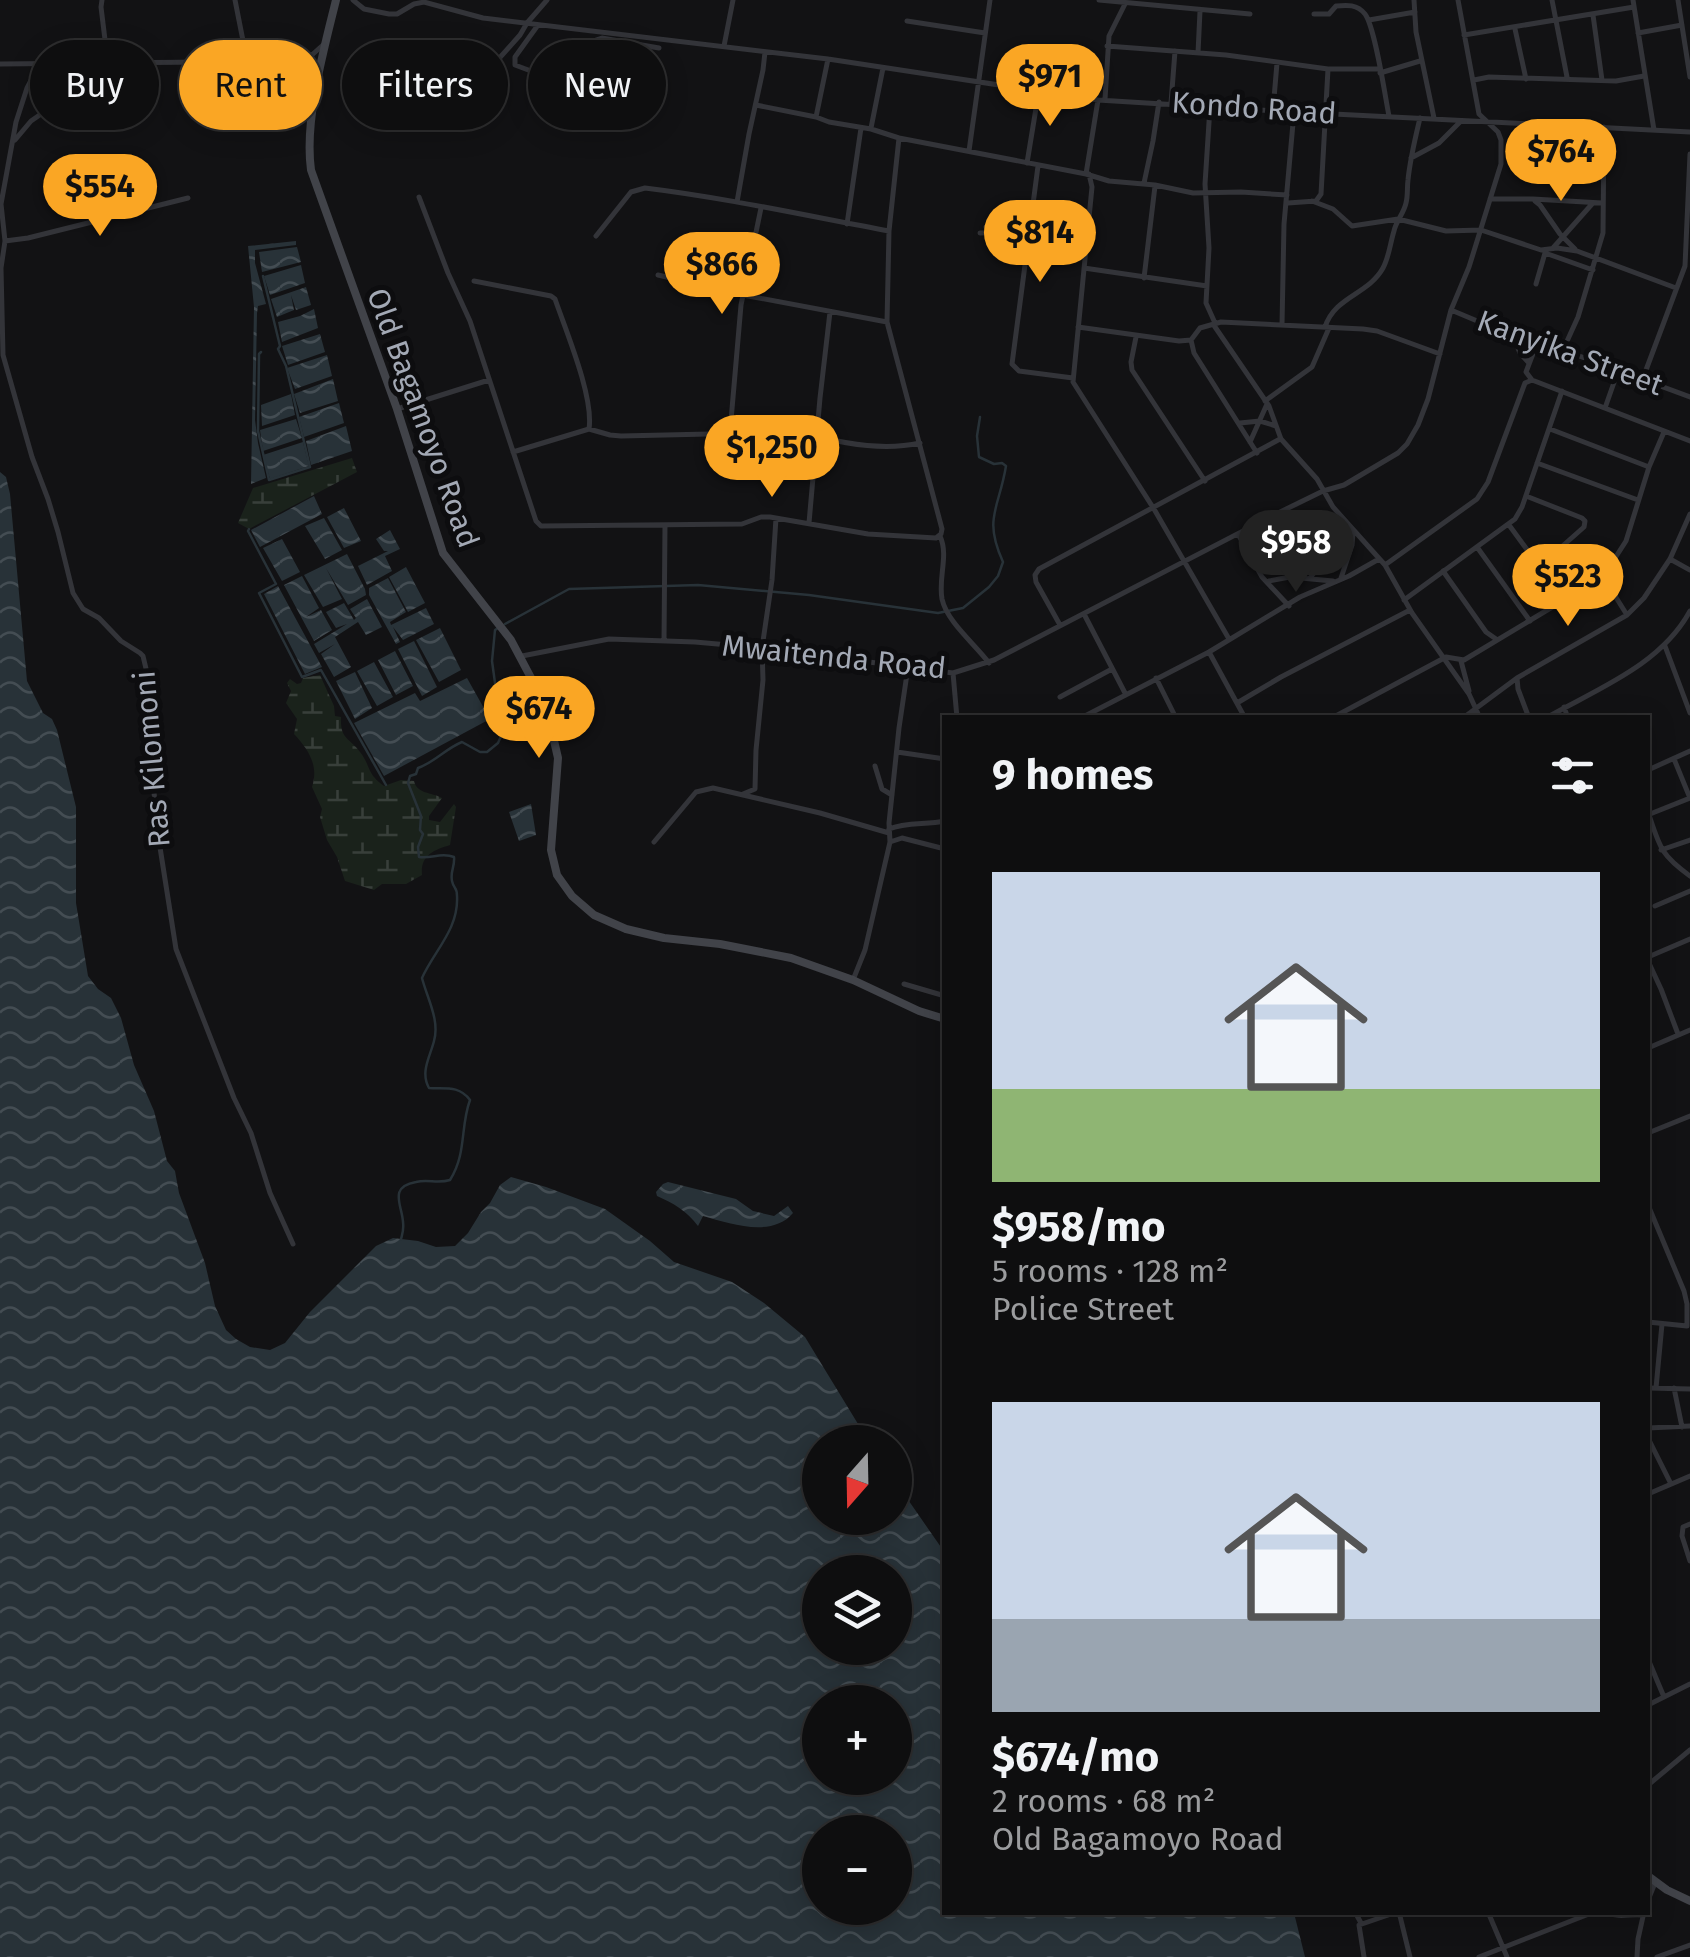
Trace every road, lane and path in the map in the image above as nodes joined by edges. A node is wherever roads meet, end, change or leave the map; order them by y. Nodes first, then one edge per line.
1 (102, 0) edge
2 (234, 0) edge
3 (335, 0) edge
4 (353, 0) edge
5 (547, 0) edge
6 (733, 0) edge
7 (990, 0) edge
8 (1099, 0) edge
9 (1179, 0) edge
10 (1235, 0) edge
11 (1414, 0) edge
12 (1458, 0) edge
13 (1552, 0) edge
14 (1678, 0) edge
15 (433, 2) edge
16 (1125, 4) junction
17 (1633, 4) edge
18 (1179, 8) junction
19 (1200, 10) junction
20 (1235, 12) junction
21 (1415, 12) junction
22 (1250, 14) dead end
23 (1314, 14) dead end
24 (1594, 15) junction
25 (1369, 20) junction
26 (907, 21) dead end
27 (1556, 21) junction
28 (527, 23) junction
29 (1682, 25) junction
30 (538, 26) junction
31 (1515, 28) junction
32 (986, 33) junction
33 (1638, 33) junction
34 (1464, 35) junction
35 (105, 40) edge
36 (243, 40) edge
37 (326, 43) junction
38 (322, 46) edge
39 (724, 46) junction
40 (1107, 46) junction
41 (508, 48) edge
42 (765, 51) junction
43 (1175, 51) junction
44 (1198, 52) junction
45 (828, 60) junction
46 (1422, 60) junction
47 (1277, 63) junction
48 (0, 64) edge
49 (30, 64) edge
50 (883, 68) junction
51 (1328, 69) junction
52 (528, 70) edge
53 (1380, 71) junction
54 (1644, 76) junction
55 (1567, 77) junction
56 (1690, 77) edge
57 (1526, 78) junction
58 (1474, 80) junction
59 (1602, 80) junction
60 (979, 81) junction
61 (30, 82) edge
62 (1038, 90) junction
63 (1102, 99) junction
64 (1159, 102) junction
65 (1170, 102) junction
66 (756, 105) junction
67 (1210, 107) junction
68 (1274, 110) junction
69 (1294, 112) junction
70 (1326, 114) junction
71 (1390, 116) junction
72 (816, 117) junction
73 (1420, 118) junction
74 (1434, 118) junction
75 (1462, 121) junction
76 (1485, 121) junction
77 (30, 122) edge
78 (1604, 127) junction
79 (860, 128) junction
80 (871, 129) junction
81 (1654, 130) junction
82 (1690, 132) edge
83 (900, 138) junction
84 (13, 142) junction
85 (969, 152) junction
86 (1690, 154) edge
87 (1412, 158) junction
88 (1027, 163) junction
89 (1038, 166) junction
90 (1088, 174) junction
91 (1144, 184) junction
92 (1155, 185) junction
93 (1205, 192) junction
94 (419, 197) dead end
95 (188, 198) dead end
96 (1287, 199) junction
97 (1490, 199) junction
98 (1533, 199) junction
99 (1312, 201) junction
100 (738, 202) junction
101 (1599, 203) junction
102 (761, 208) junction
103 (1398, 219) junction
104 (847, 224) junction
105 (986, 227) dead end
106 (1481, 230) junction
107 (889, 231) junction
108 (1009, 231) junction
109 (1029, 231) junction
110 (980, 234) dead end
111 (596, 236) dead end
112 (1564, 238) junction
113 (5, 242) junction
114 (1547, 251) junction
115 (1577, 251) junction
116 (1597, 260) junction
117 (1688, 266) edge
118 (1084, 268) junction
119 (1593, 270) junction
120 (658, 275) dead end
121 (1144, 278) junction
122 (474, 281) dead end
123 (1536, 284) dead end
124 (1207, 286) junction
125 (1676, 288) junction
126 (743, 295) junction
127 (1450, 310) junction
128 (830, 312) junction
129 (887, 322) junction
130 (1214, 324) junction
131 (1282, 325) junction
132 (1078, 326) junction
133 (1327, 328) junction
134 (1136, 336) junction
135 (1513, 336) junction
136 (1191, 340) junction
137 (1537, 342) junction
138 (1564, 350) junction
139 (1440, 354) junction
140 (1529, 364) junction
141 (1618, 371) junction
142 (1072, 378) junction
143 (1636, 378) junction
144 (489, 380) junction
145 (1532, 380) junction
146 (1562, 391) junction
147 (1690, 397) edge
148 (1266, 403) junction
149 (1604, 408) junction
150 (397, 409) junction
151 (1260, 421) junction
152 (1238, 424) junction
153 (1276, 426) junction
154 (589, 428) junction
155 (1550, 429) junction
156 (730, 432) junction
157 (1664, 432) junction
158 (816, 436) junction
159 (1281, 439) junction
160 (1690, 441) edge
161 (1250, 442) junction
162 (920, 444) junction
163 (513, 452) junction
164 (1257, 453) junction
165 (1537, 464) junction
166 (1649, 467) junction
167 (1206, 481) junction
168 (1323, 491) junction
169 (1526, 496) junction
170 (1638, 500) junction
171 (1154, 509) junction
172 (1690, 514) edge
173 (776, 518) junction
174 (809, 523) junction
175 (1509, 524) junction
176 (665, 526) junction
177 (1353, 530) junction
178 (1238, 534) junction
179 (940, 536) junction
180 (1352, 545) junction
181 (1478, 547) junction
182 (1670, 559) junction
183 (1184, 561) junction
184 (1382, 562) junction
185 (1540, 566) junction
186 (1690, 570) edge
187 (1443, 571) junction
188 (1602, 575) junction
189 (1310, 578) junction
190 (1266, 580) junction
191 (1338, 580) junction
192 (1404, 600) junction
193 (1564, 600) junction
194 (1289, 606) junction
195 (1410, 610) junction
196 (1690, 611) edge
197 (1084, 614) junction
198 (1627, 614) junction
199 (1530, 621) junction
200 (1688, 621) edge
201 (1060, 625) junction
202 (1229, 639) junction
203 (1497, 640) junction
204 (664, 641) junction
205 (1665, 646) junction
206 (762, 648) junction
207 (1209, 652) junction
208 (522, 656) junction
209 (1444, 658) junction
210 (1461, 661) junction
211 (989, 663) junction
212 (908, 666) junction
213 (1112, 669) junction
214 (954, 673) junction
215 (1156, 678) junction
216 (1517, 678) junction
217 (1126, 693) junction
218 (1469, 694) junction
219 (1060, 697) dead end
220 (1237, 703) junction
221 (1104, 706) junction
222 (1476, 707) junction
223 (1564, 708) junction
224 (1690, 713) edge
225 (956, 715) edge
226 (1088, 715) edge
227 (1108, 715) edge
228 (1174, 715) edge
229 (1243, 715) edge
230 (1338, 715) edge
231 (1465, 715) edge
232 (1479, 715) edge
233 (1528, 715) edge
234 (1551, 715) edge
235 (1567, 715) edge
236 (1690, 751) edge
237 (897, 752) junction
238 (942, 759) edge
239 (1674, 759) junction
240 (875, 766) dead end
241 (1650, 769) edge
242 (743, 794) junction
243 (892, 796) junction
244 (1690, 798) edge
245 (1650, 814) edge
246 (1650, 820) edge
247 (942, 822) edge
248 (889, 831) junction
249 (1690, 840) edge
250 (654, 842) dead end
251 (890, 842) junction
252 (942, 848) edge
253 (1661, 850) junction
254 (1690, 876) edge
255 (1690, 891) edge
256 (1655, 906) dead end
257 (1690, 939) edge
258 (1650, 958) edge
259 (1650, 964) edge
260 (853, 980) junction
261 (904, 984) dead end
262 (942, 995) edge
263 (942, 1018) edge
264 (1690, 1030) edge
265 (1678, 1034) junction
266 (1650, 1047) edge
267 (1690, 1116) edge
268 (1650, 1132) edge
269 (1650, 1210) edge
270 (292, 1244) dead end
271 (1650, 1322) edge
272 (1662, 1324) junction
273 (1688, 1326) edge
274 (1650, 1388) edge
275 (1656, 1388) junction
276 (1674, 1388) junction
277 (1690, 1389) edge
278 (1686, 1426) edge
279 (1650, 1428) edge
280 (1650, 1442) edge
281 (1690, 1476) edge
282 (1671, 1484) junction
283 (1650, 1493) edge
284 (1690, 1524) edge
285 (1690, 1561) edge
286 (1650, 1664) edge
287 (1690, 1684) edge
288 (1664, 1697) junction
289 (1650, 1703) edge
290 (1690, 1750) edge
291 (1650, 1783) edge
292 (1652, 1880) edge
293 (1690, 1901) edge
294 (1356, 1915) edge
295 (1388, 1915) edge
296 (1399, 1915) edge
297 (1489, 1915) edge
298 (1586, 1915) edge
299 (1644, 1915) edge
300 (1360, 1923) junction
301 (1690, 1944) edge
302 (1503, 1948) junction
303 (1364, 1957) edge
304 (1410, 1957) edge
305 (1478, 1957) edge
306 (1507, 1957) edge
307 (1636, 1957) edge
308 (1656, 1957) edge

1 - 35 street
2 - 36 street
3 - 37 street, Old Bagamoyo Road
4 - 15 street, Kondo Road
5 - 28 street
6 - 39 street
7 - 32 street
8 - 16 street
9 - 18 street
10 - 20 street
11 - 21 street
12 - 34 street
13 - 27 street
14 - 29 street
15 - 28 street, Kondo Road
16 - 18 street
16 - 40 street
17 - 24 street
17 - 33 street
18 - 19 street
19 - 20 street
19 - 44 street
20 - 22 street
21 - 25 street
21 - 46 street
23 - 25 street
24 - 27 street
24 - 59 street
25 - 53 street
26 - 32 street
27 - 31 street
27 - 55 street
28 - 30 street, Kondo Road
28 - 41 street
29 - 33 street
29 - 56 street
30 - 39 street, Kondo Road
30 - 52 street
31 - 34 street
31 - 57 street
32 - 60 street
33 - 54 street
34 - 58 street
37 - 38 street
37 - 150 street, Old Bagamoyo Road
39 - 42 street, Kondo Road
40 - 43 street
40 - 63 street
42 - 45 street, Kondo Road
42 - 66 street
43 - 44 street
43 - 65 street
44 - 47 street
45 - 50 street, Kondo Road
45 - 72 street
46 - 53 street
46 - 74 street
47 - 51 street
47 - 68 street
48 - 49 street
50 - 60 street, Kondo Road
50 - 80 street
51 - 53 street
51 - 70 street
53 - 71 street
54 - 59 street
54 - 81 street
55 - 57 street
55 - 59 street
57 - 58 street
58 - 76 street
60 - 62 street, Kondo Road
60 - 85 street
61 - 84 street, Ras Kilomoni
62 - 63 street, Kondo Road
62 - 88 street
63 - 64 street, Kondo Road
63 - 90 street
64 - 65 street, Kondo Road
64 - 91 street
65 - 67 street, Kondo Road
66 - 72 street
66 - 100 street
67 - 68 street, Kondo Road
67 - 93 street
68 - 69 street, Kondo Road
69 - 70 street, Kondo Road
69 - 96 street
70 - 71 street, Kondo Road
70 - 99 street
71 - 73 street, Kondo Road
72 - 79 street
73 - 74 street, Kondo Road
73 - 87 street
74 - 75 street, Kondo Road
75 - 76 street, Kondo Road
75 - 87 street
76 - 78 street, Kondo Road
76 - 97 street, Mwaitenda Road
77 - 84 street
78 - 81 street, Kondo Road
78 - 101 street
79 - 80 street
79 - 104 street
80 - 83 street
81 - 82 street, Kondo Road
83 - 85 street
83 - 107 street
84 - 113 street, Ras Kilomoni
85 - 88 street
86 - 117 street
87 - 103 street
88 - 89 street
89 - 90 street
89 - 109 street
90 - 91 street
90 - 118 street
91 - 92 street
92 - 93 street
92 - 121 street
93 - 96 street
93 - 124 street
94 - 144 street
95 - 113 street
96 - 99 street
96 - 131 street
97 - 98 street
97 - 106 street, Mwaitenda Road
98 - 101 street
98 - 112 street
99 - 103 street
100 - 102 street
100 - 111 street
101 - 112 street
101 - 116 street
102 - 104 street
102 - 126 street
103 - 106 street
103 - 133 street
104 - 107 street
105 - 108 street
106 - 114 street
106 - 127 street, Mwaitenda Road
107 - 129 street
108 - 109 street
108 - 110 street
109 - 142 street
112 - 114 street
112 - 115 street
113 - 270 street, Ras Kilomoni
114 - 115 street
114 - 119 street
114 - 123 street
115 - 116 street
116 - 119 street
116 - 125 street
117 - 125 street
118 - 121 street
118 - 132 street
119 - 138 street
120 - 126 street
121 - 124 street
122 - 154 street
124 - 130 street
125 - 143 street
126 - 128 street
126 - 156 street
127 - 135 street, Kanyika Street
127 - 139 street, Mwaitenda Road
128 - 129 street
128 - 158 street
129 - 162 street
130 - 131 street
130 - 136 street
130 - 148 street
131 - 133 street
132 - 134 street
132 - 142 street
133 - 139 street
133 - 148 street
134 - 136 street
134 - 167 street
135 - 137 street, Kanyika Street
135 - 140 street
136 - 152 street
137 - 138 street, Kanyika Street
137 - 140 street
138 - 141 street, Kanyika Street
139 - 168 street, Mwaitenda Road
140 - 145 street
141 - 143 street, Kanyika Street
141 - 149 street
142 - 171 street
143 - 147 street, Kanyika Street
144 - 150 street
144 - 163 street
145 - 146 street
145 - 184 street
146 - 149 street
146 - 155 street
148 - 151 street
148 - 153 street
149 - 157 street
150 - 208 street, Old Bagamoyo Road
151 - 152 street
151 - 153 street
151 - 161 street
152 - 161 street
153 - 159 street
154 - 156 street
154 - 163 street
155 - 165 street
155 - 166 street
156 - 158 street
157 - 160 street
157 - 166 street
158 - 162 street
158 - 174 street
159 - 164 street
159 - 168 street
161 - 164 street
162 - 179 street
163 - 176 street
164 - 167 street
165 - 169 street
165 - 170 street
166 - 170 street
167 - 171 street
168 - 177 street
168 - 178 street, Mwaitenda Road
169 - 175 street
169 - 185 street
170 - 188 street
171 - 183 street
171 - 201 street
172 - 182 street
173 - 174 street
173 - 176 street
173 - 206 street
174 - 179 street
175 - 181 street
175 - 185 street
176 - 204 street
177 - 180 street
177 - 184 street
178 - 183 street, Mwaitenda Road
178 - 190 street
179 - 211 street
180 - 189 street
180 - 191 street
181 - 187 street
181 - 199 street
182 - 186 street
182 - 198 street
183 - 197 street, Mwaitenda Road
183 - 202 street
184 - 191 street
184 - 192 street
185 - 193 street
187 - 192 street
187 - 203 street
188 - 193 street
188 - 198 street
189 - 190 street
189 - 191 street
190 - 194 street
191 - 194 street
192 - 195 street
193 - 199 street
194 - 202 street
195 - 209 street
195 - 220 street
196 - 200 street
197 - 201 street, Mwaitenda Road
197 - 213 street
198 - 216 street
199 - 203 street
200 - 205 street
201 - 211 street, Mwaitenda Road
202 - 207 street
203 - 210 street
204 - 206 street, Mwaitenda Road
204 - 208 street, Mwaitenda Road
205 - 223 street
205 - 224 street
206 - 212 street, Mwaitenda Road
206 - 242 street
207 - 215 street
207 - 220 street
208 - 260 street, Old Bagamoyo Road
209 - 210 street
209 - 218 street
209 - 230 street
210 - 218 street
211 - 214 street, Mwaitenda Road
212 - 214 street, Mwaitenda Road
212 - 237 street
213 - 217 street
213 - 219 street
214 - 225 street
215 - 217 street
215 - 228 street
216 - 222 street
216 - 233 street
217 - 221 street
218 - 222 street
220 - 229 street
221 - 226 street
221 - 227 street
222 - 231 street
222 - 232 street
223 - 234 street
223 - 235 street
236 - 239 street
237 - 238 street
237 - 243 street
239 - 241 street
239 - 244 street
240 - 243 street
242 - 248 street
242 - 250 street
243 - 248 street
244 - 245 street
246 - 253 street
247 - 248 street
248 - 251 street
249 - 253 street
251 - 252 street
251 - 260 street
253 - 254 street
255 - 256 street
257 - 258 street
259 - 265 street
260 - 263 street, Old Bagamoyo Road
261 - 262 street
264 - 265 street
265 - 266 street
267 - 268 street
269 - 273 street
271 - 272 street
272 - 273 street
272 - 275 street
274 - 275 street
275 - 276 street
276 - 277 street
276 - 278 street
278 - 279 street
280 - 282 street
281 - 282 street
282 - 283 street
284 - 285 street
286 - 288 street
287 - 288 street
288 - 289 street
290 - 291 street
292 - 293 street
294 - 300 street
295 - 300 street
296 - 304 street
297 - 302 street
298 - 302 street
299 - 307 street
300 - 303 street
301 - 308 street
302 - 305 street
302 - 306 street

